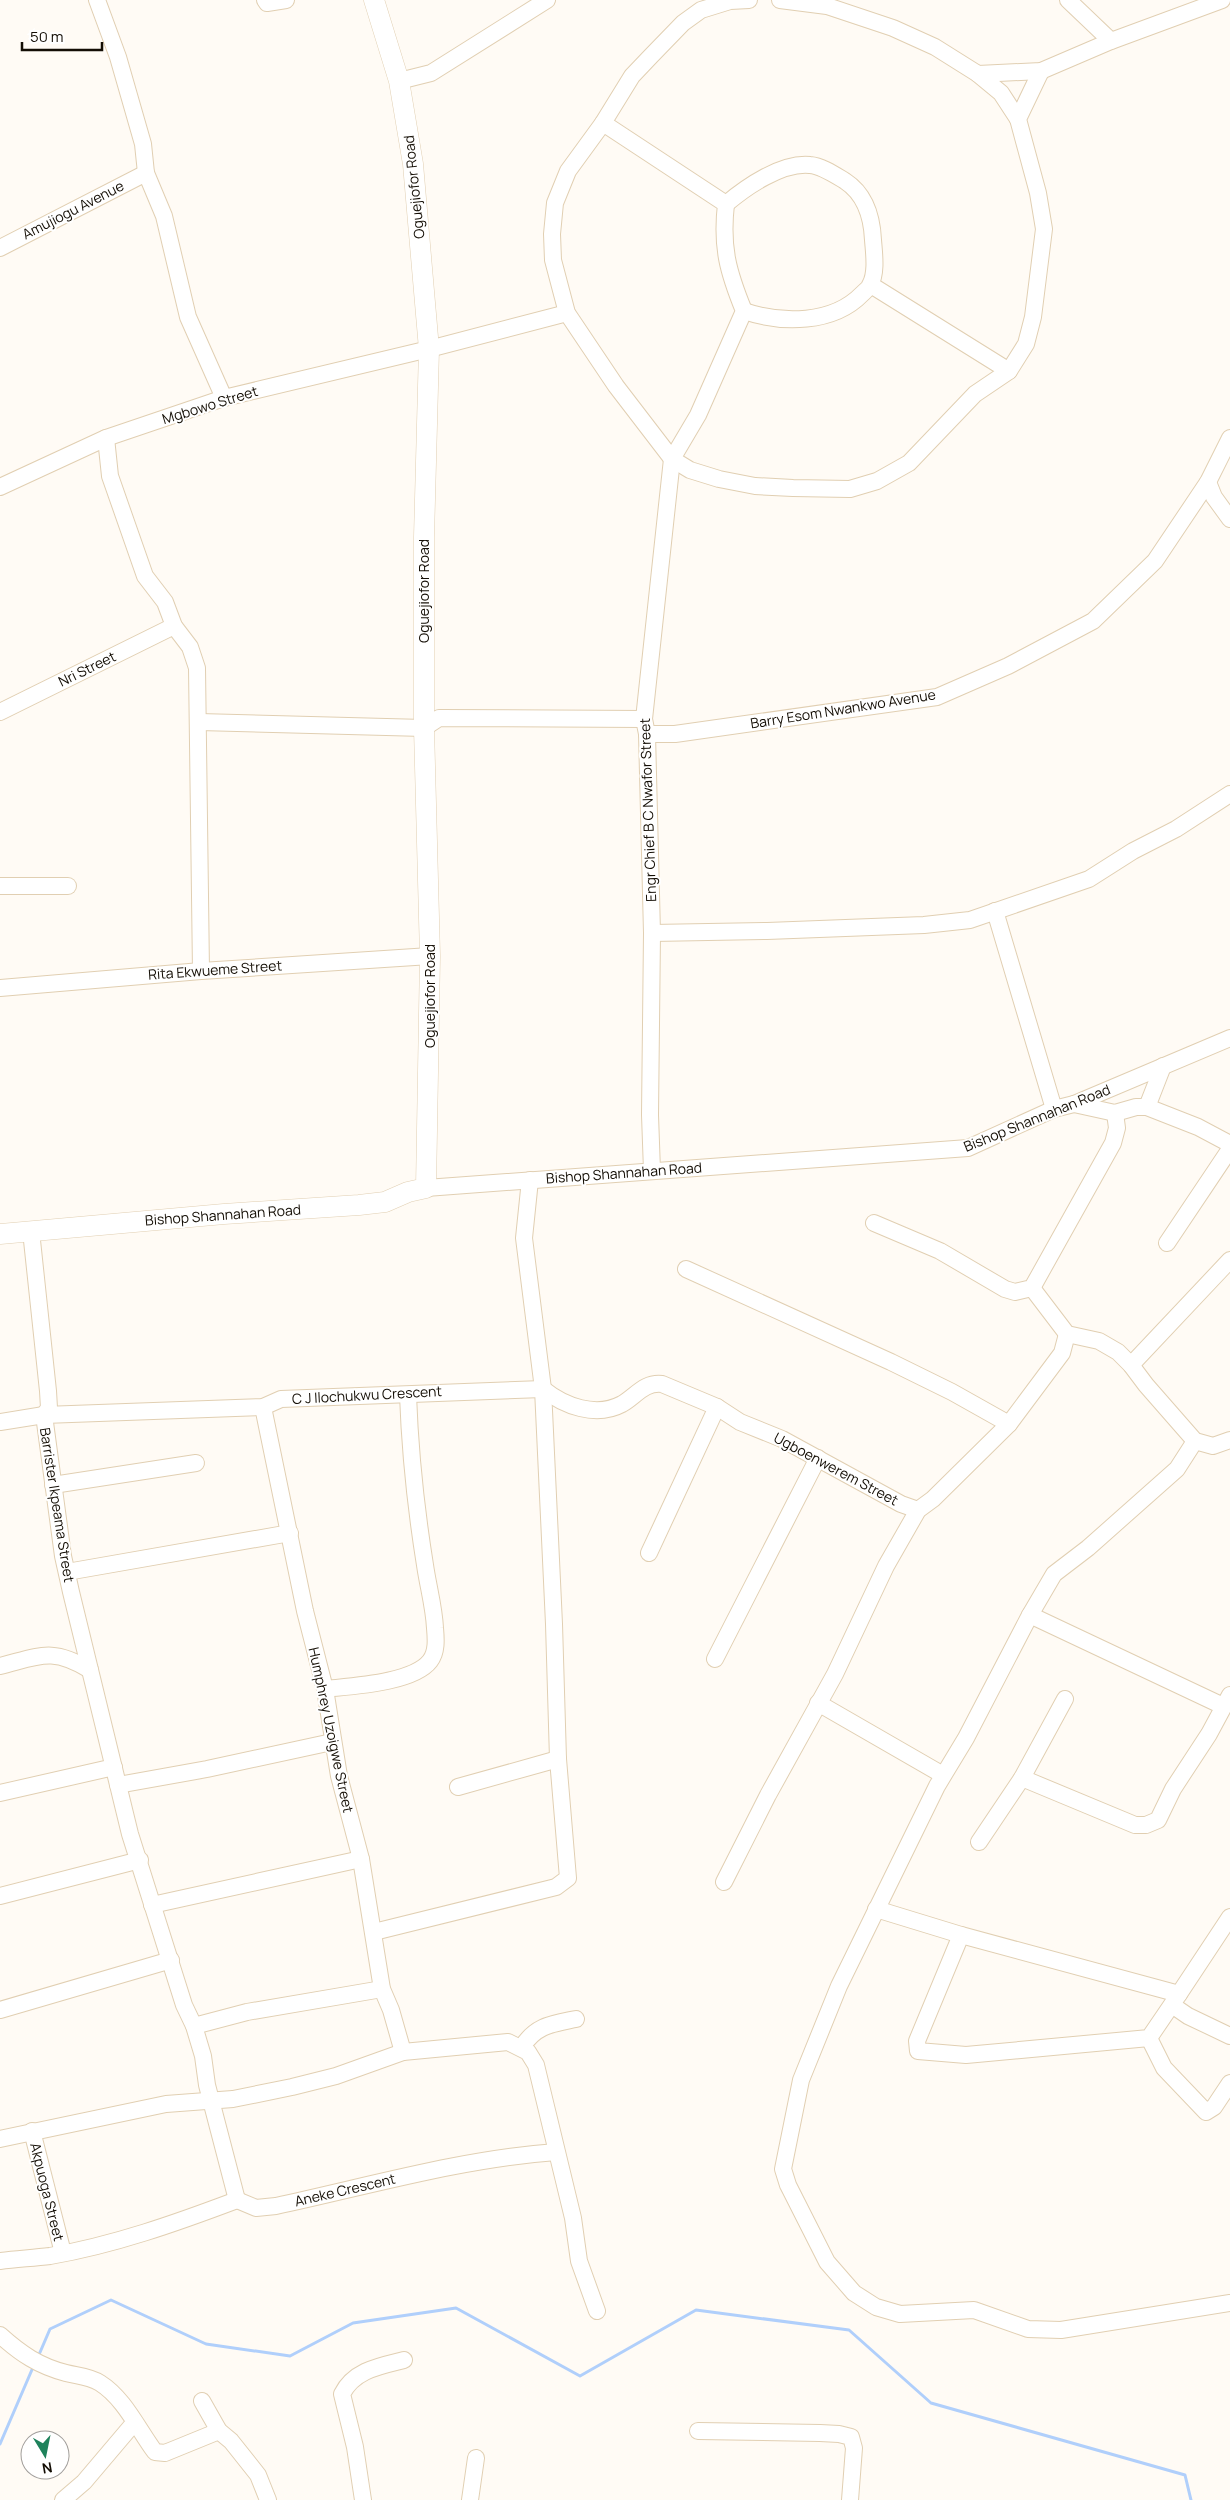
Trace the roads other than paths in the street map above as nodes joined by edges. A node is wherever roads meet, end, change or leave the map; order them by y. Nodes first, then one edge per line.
1 (98, 0) edge
2 (265, 0) edge
3 (286, 0) edge
4 (374, 0) edge
5 (546, 0) edge
6 (749, 0) edge
7 (780, 0) edge
8 (1068, 0) edge
9 (1222, 0) edge
10 (1228, 0) edge
11 (1230, 9) edge
12 (1111, 42) junction
13 (1042, 71) junction
14 (978, 74) junction
15 (399, 81) junction
16 (1018, 119) junction
17 (603, 123) junction
18 (146, 173) junction
19 (726, 204) junction
20 (0, 248) edge
21 (870, 286) junction
22 (744, 311) junction
23 (567, 313) junction
24 (429, 349) junction
25 (1009, 371) junction
26 (224, 398) junction
27 (106, 438) junction
28 (1230, 438) edge
29 (672, 459) junction
30 (1208, 482) junction
31 (0, 487) edge
32 (1230, 519) edge
33 (174, 626) junction
34 (0, 712) edge
35 (199, 722) junction
36 (645, 726) junction
37 (424, 728) junction
38 (1230, 794) edge
39 (0, 886) edge
40 (68, 886) dead end
41 (995, 911) junction
42 (652, 933) junction
43 (430, 956) junction
44 (201, 971) junction
45 (0, 988) edge
46 (1230, 1038) edge
47 (1163, 1066) junction
48 (1074, 1104) junction
49 (1147, 1107) junction
50 (1054, 1109) junction
51 (1115, 1113) junction
52 (1230, 1144) edge
53 (1230, 1149) edge
54 (651, 1167) junction
55 (530, 1180) junction
56 (426, 1188) junction
57 (874, 1223) dead end
58 (31, 1231) junction
59 (0, 1234) edge
60 (1167, 1243) dead end
61 (1230, 1260) edge
62 (686, 1269) dead end
63 (1032, 1288) junction
64 (1067, 1334) junction
65 (1131, 1364) junction
66 (543, 1389) junction
67 (408, 1395) junction
68 (263, 1407) junction
69 (717, 1407) junction
70 (44, 1415) junction
71 (0, 1422) edge
72 (1009, 1424) junction
73 (1230, 1440) edge
74 (1195, 1441) junction
75 (818, 1458) junction
76 (196, 1463) dead end
77 (53, 1485) junction
78 (918, 1510) junction
79 (290, 1533) junction
80 (649, 1553) dead end
81 (67, 1572) junction
82 (1030, 1615) junction
83 (715, 1659) dead end
84 (0, 1666) edge
85 (90, 1670) junction
86 (326, 1689) junction
87 (1065, 1699) dead end
88 (1226, 1700) edge
89 (818, 1703) junction
90 (332, 1742) junction
91 (558, 1759) junction
92 (114, 1767) junction
93 (943, 1775) junction
94 (1022, 1778) junction
95 (118, 1785) junction
96 (458, 1787) dead end
97 (0, 1793) edge
98 (979, 1842) dead end
99 (361, 1859) junction
100 (140, 1860) junction
101 (724, 1882) dead end
102 (0, 1896) edge
103 (152, 1905) junction
104 (876, 1909) junction
105 (1230, 1918) edge
106 (374, 1932) junction
107 (962, 1935) junction
108 (171, 1960) junction
109 (382, 1989) junction
110 (1176, 1999) junction
111 (0, 2010) edge
112 (576, 2019) dead end
113 (194, 2026) junction
114 (1230, 2036) edge
115 (1149, 2038) junction
116 (522, 2047) junction
117 (403, 2052) junction
118 (1230, 2083) edge
119 (212, 2100) junction
120 (32, 2131) junction
121 (0, 2139) edge
122 (556, 2152) junction
123 (237, 2200) junction
124 (63, 2253) junction
125 (0, 2261) edge
126 (1230, 2303) edge
127 (597, 2311) dead end
128 (0, 2335) edge
129 (404, 2360) dead end
130 (202, 2401) dead end
131 (134, 2423) junction
132 (219, 2431) junction
133 (698, 2431) dead end
134 (476, 2458) dead end
135 (272, 2499) edge
136 (64, 2500) edge
137 (363, 2500) edge
138 (470, 2500) edge
139 (850, 2500) edge

1 - 18 street
2 - 3 street
4 - 15 main road, Oguejiofor Road
5 - 15 street
6 - 17 street
7 - 14 street
8 - 12 street
9 - 12 street
10 - 11 street
12 - 13 street
13 - 14 street
13 - 16 street
14 - 16 street
15 - 24 main road, Oguejiofor Road
16 - 25 street
17 - 19 street
17 - 23 street
18 - 20 street, Amujiogu Avenue
18 - 26 street
19 - 21 street
19 - 22 street
21 - 22 street
21 - 25 street
22 - 29 street
23 - 24 street, Mgbowo Street
23 - 29 street
24 - 26 street, Mgbowo Street
24 - 37 main road, Oguejiofor Road
25 - 29 street
26 - 27 street, Mgbowo Street
27 - 31 street, Mgbowo Street
27 - 33 street
28 - 30 street, Barry Esom Nwankwo Avenue
29 - 36 street, Engr Chief B C Nwafor Street
30 - 32 street
30 - 36 street, Barry Esom Nwankwo Avenue
33 - 34 street, Nri Street
33 - 35 street
35 - 37 street
35 - 44 street
36 - 37 street, Barry Esom Nwankwo Avenue
36 - 42 street, Engr Chief B C Nwafor Street
37 - 43 main road, Oguejiofor Road
38 - 41 street
39 - 40 street
41 - 42 street
41 - 50 street
42 - 54 street, Engr Chief B C Nwafor Street
43 - 44 street, Rita Ekwueme Street
43 - 56 main road, Oguejiofor Road
44 - 45 street, Rita Ekwueme Street
46 - 47 street, Bishop Shannahan Road
47 - 48 street, Bishop Shannahan Road
47 - 49 street
48 - 50 street, Bishop Shannahan Road
48 - 51 street
49 - 51 street
49 - 52 street
50 - 54 street, Bishop Shannahan Road
51 - 63 street
53 - 60 street
54 - 55 street, Bishop Shannahan Road
55 - 56 street, Bishop Shannahan Road
55 - 66 street
56 - 58 main road, Bishop Shannahan Road
57 - 63 street
58 - 59 main road, Bishop Shannahan Road
58 - 70 street, Barrister Ikpeama Street
61 - 65 street
62 - 72 street
63 - 64 street
64 - 65 street
64 - 72 street
65 - 74 street
66 - 67 street, C J Ilochukwu Crescent
66 - 69 street, Ugboenwerem Street
66 - 91 street
67 - 68 street, C J Ilochukwu Crescent
67 - 86 street
68 - 70 street, C J Ilochukwu Crescent
68 - 79 street, Humphrey Uzoigwe Street
69 - 75 street, Ugboenwerem Street
69 - 80 street
70 - 71 street, C J Ilochukwu Crescent
70 - 77 street, Barrister Ikpeama Street
72 - 78 street
73 - 74 street
74 - 82 street
75 - 78 street, Ugboenwerem Street
75 - 83 street
76 - 77 street
77 - 81 street, Barrister Ikpeama Street
78 - 89 street
79 - 81 street
79 - 86 street, Humphrey Uzoigwe Street
81 - 85 street, Barrister Ikpeama Street
82 - 88 street
82 - 93 street
84 - 85 street
85 - 92 street
86 - 90 street, Humphrey Uzoigwe Street
87 - 94 street
88 - 94 street
89 - 93 street
89 - 101 street
90 - 95 street
90 - 99 street, Humphrey Uzoigwe Street
91 - 96 street
91 - 106 street
92 - 95 street
92 - 97 street
93 - 104 street
94 - 98 street
95 - 100 street
99 - 103 street
99 - 106 street, Humphrey Uzoigwe Street
100 - 102 street
100 - 103 street
103 - 108 street
104 - 107 street
104 - 126 street
105 - 110 street
106 - 109 street, Humphrey Uzoigwe Street
107 - 110 street
107 - 115 street
108 - 111 street
108 - 113 street
109 - 113 street
109 - 117 street, Humphrey Uzoigwe Street
110 - 114 street
110 - 115 street
112 - 116 street
113 - 119 street
115 - 118 street
116 - 117 street
116 - 122 street
117 - 119 street
119 - 120 street
119 - 123 street
120 - 121 street
120 - 124 street, Akpuoga Street
122 - 123 street, Aneke Crescent
122 - 127 street
123 - 124 street
124 - 125 street
128 - 131 street
129 - 137 street
130 - 132 street
131 - 132 street
131 - 136 street
132 - 135 street
133 - 139 street
134 - 138 street

